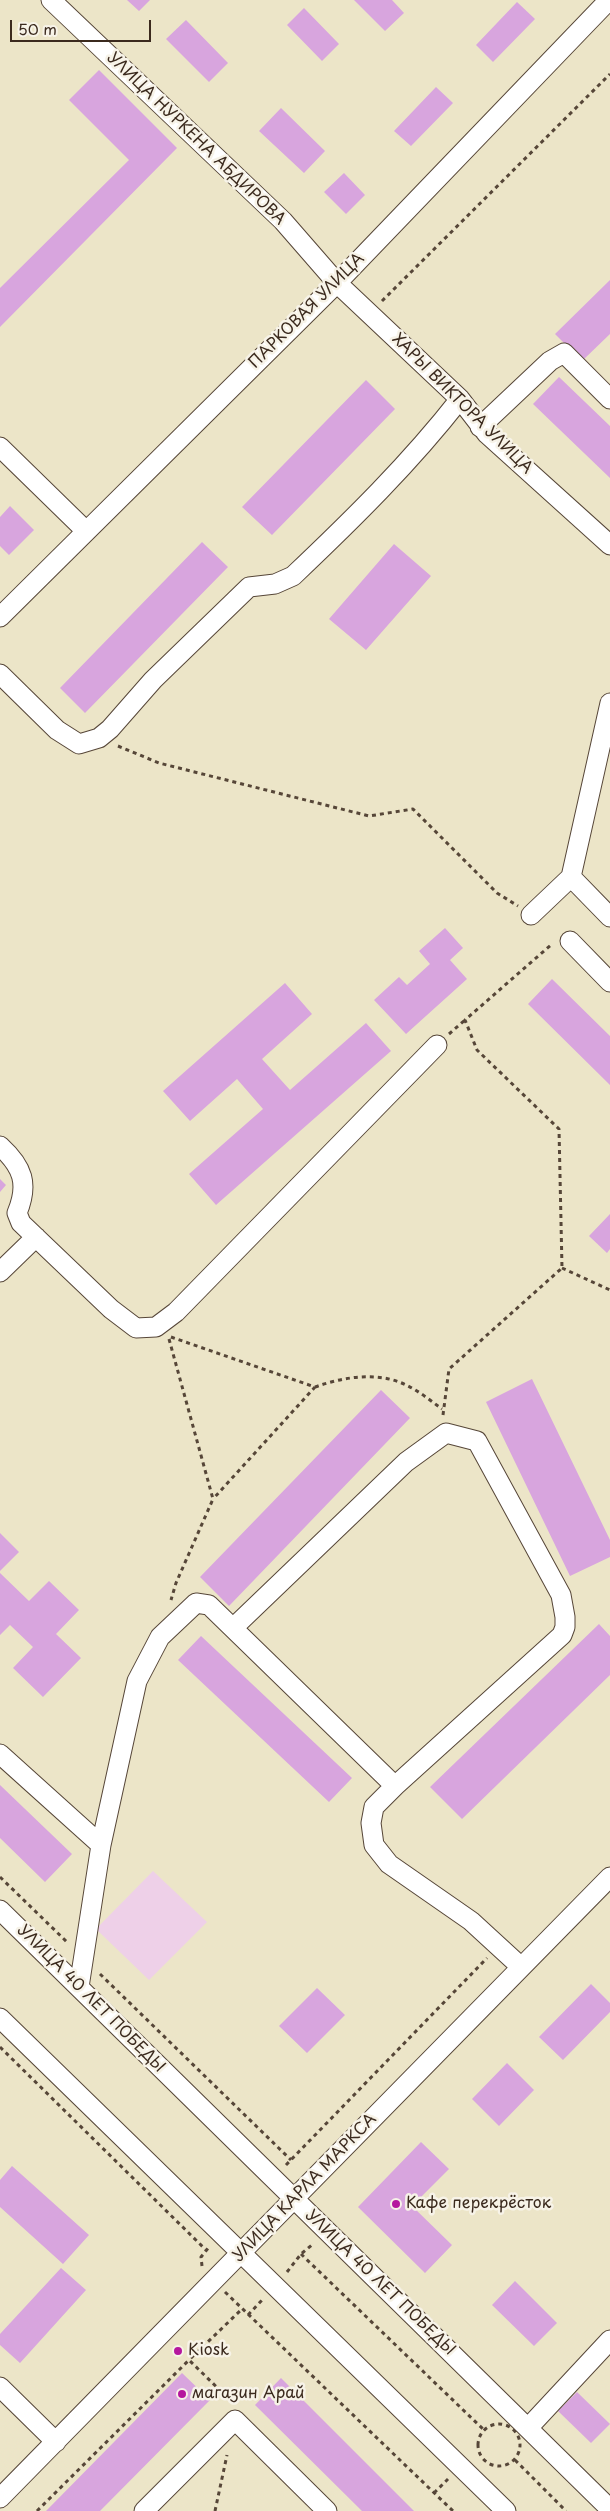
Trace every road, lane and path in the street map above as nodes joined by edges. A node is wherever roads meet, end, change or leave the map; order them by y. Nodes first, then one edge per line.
1 (51, 0) edge
2 (609, 0) edge
3 (610, 74) edge
4 (336, 283) junction
5 (370, 314) junction
6 (610, 398) edge
7 (460, 399) junction
8 (480, 427) junction
9 (0, 448) edge
10 (86, 531) junction
11 (610, 544) edge
12 (0, 617) edge
13 (0, 674) edge
14 (610, 703) edge
15 (99, 738) junction
16 (570, 877) junction
17 (531, 914) joint
18 (610, 917) edge
19 (563, 941) joint
20 (610, 982) edge
21 (437, 1045) dead end
22 (0, 1146) edge
23 (36, 1237) junction
24 (562, 1268) junction
25 (0, 1272) edge
26 (610, 1290) edge
27 (315, 1387) junction
28 (442, 1409) junction
29 (446, 1433) junction
30 (213, 1499) junction
31 (170, 1601) dead end
32 (233, 1628) junction
33 (0, 1754) edge
34 (395, 1786) junction
35 (101, 1845) junction
36 (0, 1877) edge
37 (610, 1877) edge
38 (0, 1910) edge
39 (499, 1946) junction
40 (83, 1958) junction
41 (520, 1966) junction
42 (79, 1987) junction
43 (0, 2018) edge
44 (0, 2047) edge
45 (291, 2160) junction
46 (273, 2178) junction
47 (294, 2198) junction
48 (206, 2250) dead end
49 (241, 2253) junction
50 (301, 2254) dead end
51 (610, 2340) edge
52 (189, 2360) junction
53 (0, 2387) edge
54 (235, 2420) junction
55 (528, 2428) junction
56 (484, 2430) junction
57 (56, 2442) junction
58 (514, 2460) junction
59 (0, 2498) edge
60 (610, 2509) edge
61 (216, 2510) edge
62 (38, 2511) edge
63 (144, 2511) edge
64 (327, 2511) edge
65 (453, 2511) edge
66 (506, 2511) edge
67 (566, 2511) edge

1 - 4 street, УЛИЦА НУРКЕНА АБДИРОВА
2 - 4 street, ПАРКОВАЯ УЛИЦА
3 - 5 path
4 - 5 street, ХАРЫ ВИКТОРА УЛИЦА
4 - 10 street, ПАРКОВАЯ УЛИЦА
5 - 7 street, ХАРЫ ВИКТОРА УЛИЦА
6 - 8 street
7 - 8 street, ХАРЫ ВИКТОРА УЛИЦА
7 - 15 street
8 - 11 street, ХАРЫ ВИКТОРА УЛИЦА
9 - 10 street
10 - 12 street, ПАРКОВАЯ УЛИЦА
13 - 15 street
14 - 16 street
15 - 17 path
16 - 17 street
16 - 18 street
19 - 20 street
19 - 24 path
21 - 23 street
22 - 23 street
23 - 25 street
24 - 26 path
24 - 28 path
27 - 28 path
27 - 30 path
27 - 30 path
28 - 29 path
29 - 32 street
29 - 34 street
30 - 31 path
32 - 34 street
32 - 35 street
33 - 35 street
34 - 39 street
35 - 40 street
36 - 40 path
37 - 41 street, УЛИЦА КАРЛА МАРКСА
38 - 42 street, УЛИЦА 40 ЛЕТ ПОБЕДЫ
39 - 41 street
39 - 45 path
40 - 42 street
40 - 45 path
41 - 47 street, УЛИЦА КАРЛА МАРКСА
42 - 46 street, УЛИЦА 40 ЛЕТ ПОБЕДЫ
43 - 49 street
44 - 48 path
45 - 46 path
46 - 47 street, УЛИЦА 40 ЛЕТ ПОБЕДЫ
47 - 49 street, УЛИЦА КАРЛА МАРКСА
47 - 55 street, УЛИЦА 40 ЛЕТ ПОБЕДЫ
49 - 57 street, УЛИЦА КАРЛА МАРКСА
49 - 66 street
50 - 56 path
51 - 55 street
52 - 54 path
52 - 62 path
52 - 65 path
53 - 57 street
54 - 61 path
54 - 63 street
54 - 64 street
55 - 60 street, УЛИЦА 40 ЛЕТ ПОБЕДЫ
56 - 58 path
56 - 58 path
57 - 59 street, УЛИЦА КАРЛА МАРКСА
58 - 67 path

